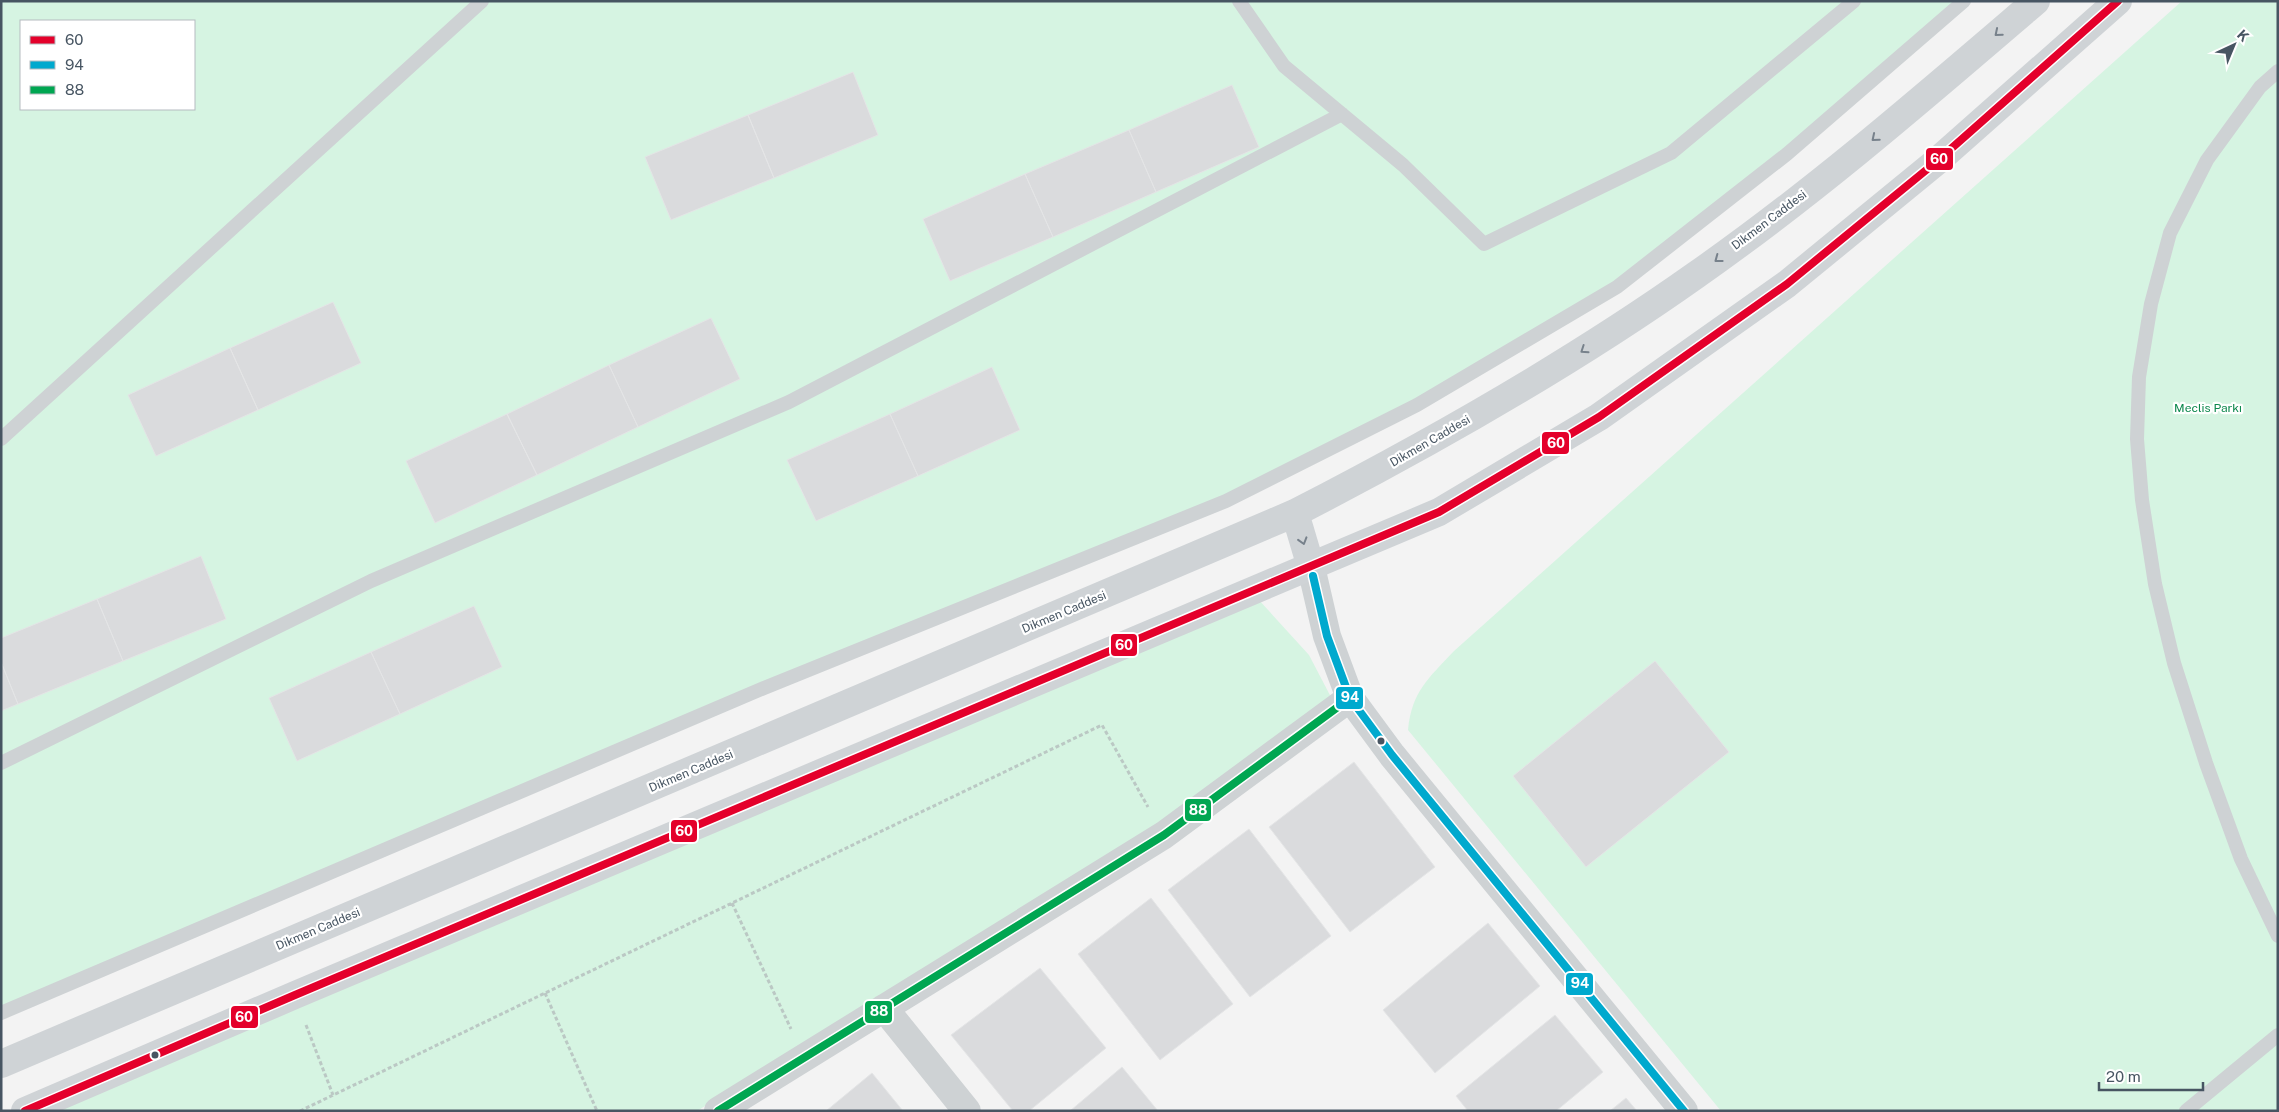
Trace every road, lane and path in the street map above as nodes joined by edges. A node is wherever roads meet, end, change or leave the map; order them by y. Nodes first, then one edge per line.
1 (482, 1) edge
2 (1239, 1) edge
3 (1854, 1) edge
4 (1964, 1) edge
5 (2036, 1) edge
6 (2118, 1) edge
7 (2278, 71) edge
8 (1342, 114) junction
9 (1, 439) edge
10 (1295, 514) junction
11 (1311, 567) junction
12 (1350, 698) junction
13 (1, 763) edge
14 (1164, 835) junction
15 (732, 903) junction
16 (2278, 936) edge
17 (545, 993) junction
18 (295, 995) junction
19 (884, 1008) junction
20 (1, 1013) edge
21 (2278, 1035) edge
22 (804, 1057) junction
23 (1, 1064) edge
24 (333, 1095) junction
25 (25, 1111) edge
26 (300, 1111) edge
27 (597, 1111) edge
28 (718, 1111) edge
29 (967, 1111) edge
30 (1684, 1111) edge
31 (2186, 1111) edge

1 - 9 lane
2 - 8 lane
3 - 8 lane
4 - 20 lane
5 -> 10 main road, Dikmen Caddesi
6 - 11 main road
7 - 16 lane
8 - 13 lane
10 -> 11 main road
10 - 23 main road, Dikmen Caddesi
11 - 12 street
11 - 18 main road
12 - 14 street
12 - 30 street
14 - 15 path
14 - 19 street
15 - 17 path
15 - 22 path
17 - 24 path
17 - 27 path
18 - 24 path
18 - 25 main road
19 - 22 street
19 - 29 street
21 - 31 lane
22 - 28 street
24 - 26 path

